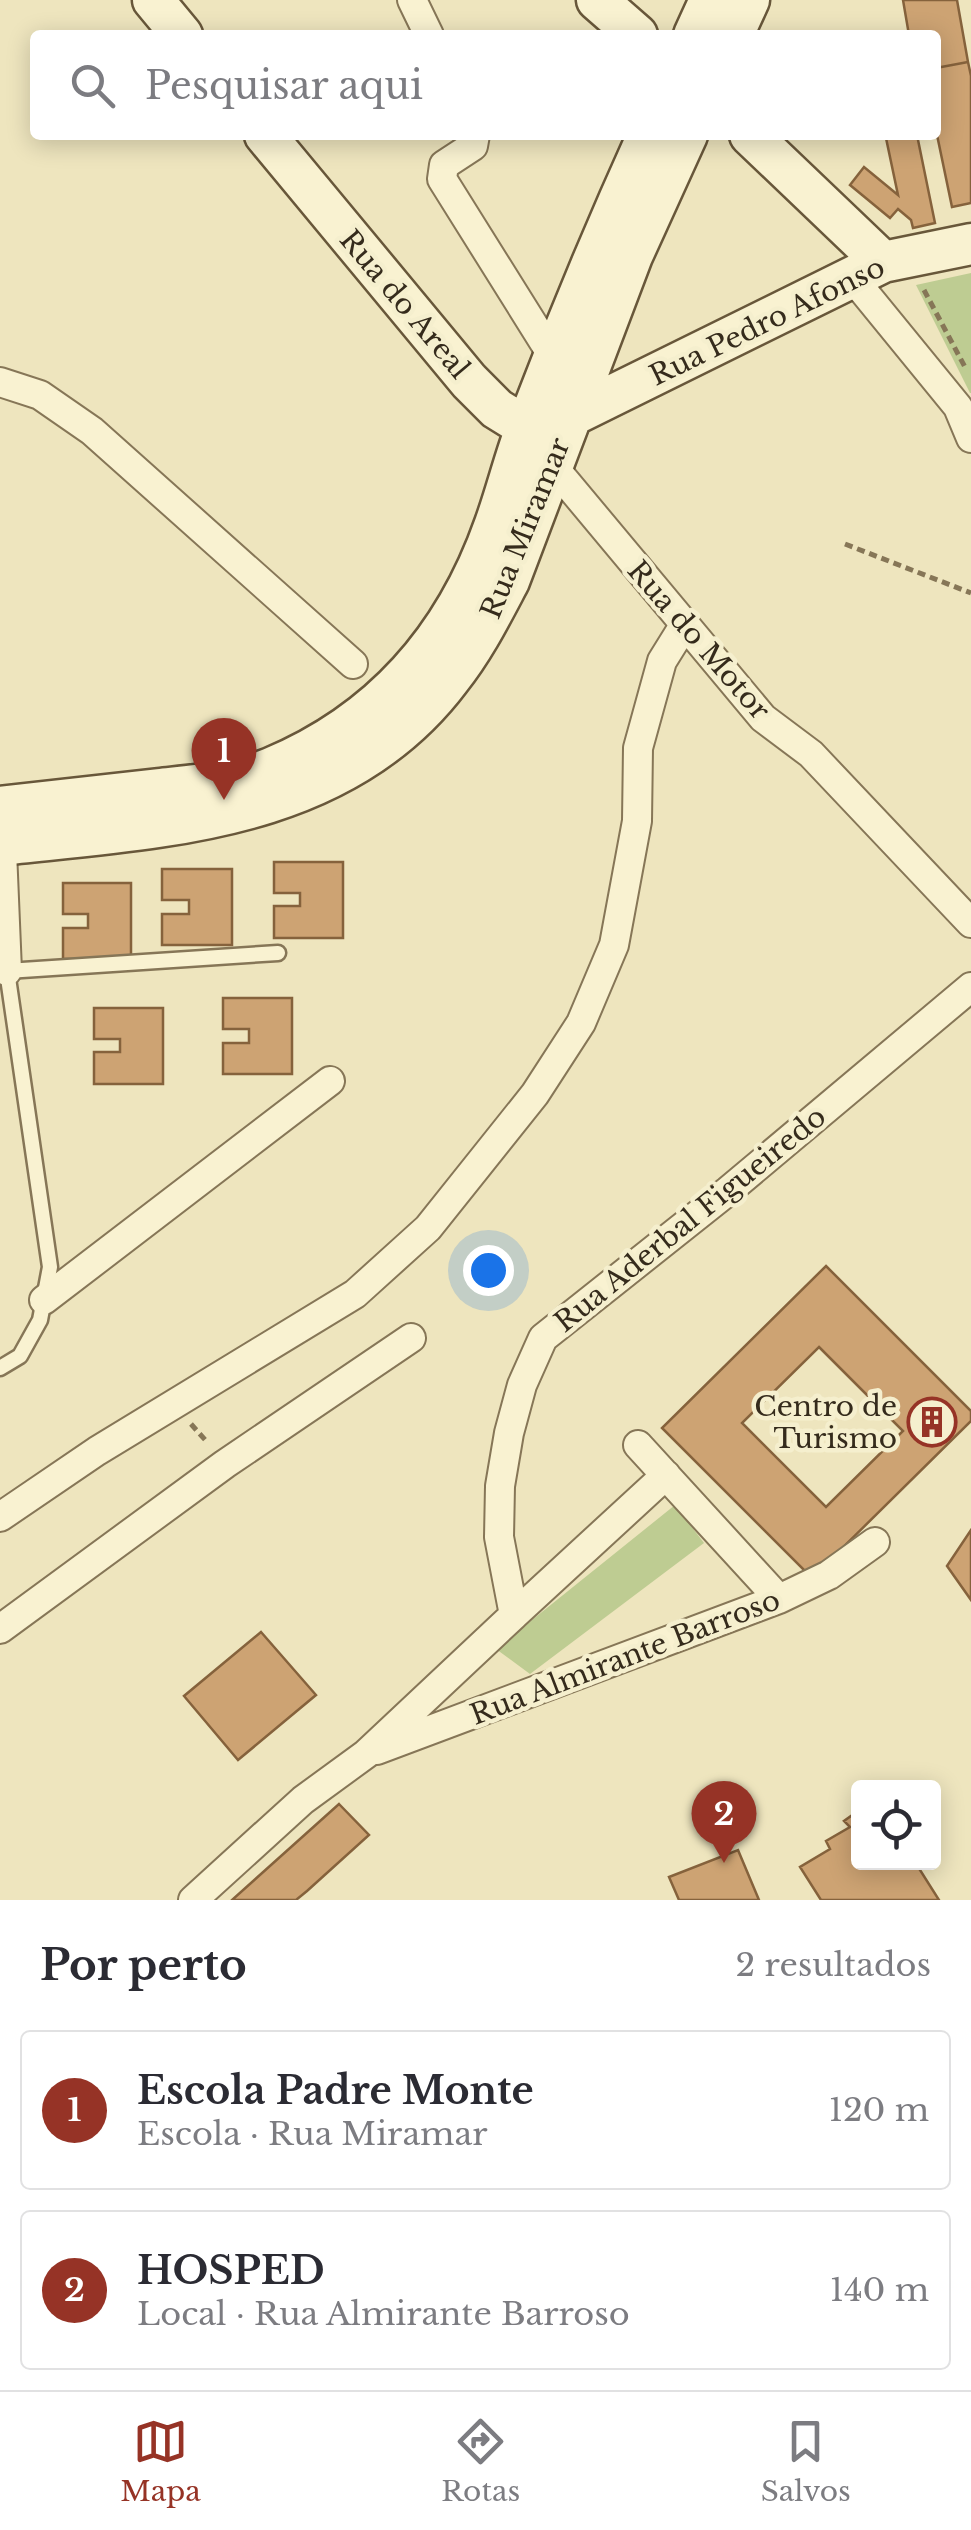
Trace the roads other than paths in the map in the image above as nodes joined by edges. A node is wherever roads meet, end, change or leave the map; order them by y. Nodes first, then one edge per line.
1 (153, 0) edge
2 (412, 0) edge
3 (598, 0) edge
4 (710, 0) edge
5 (749, 0) edge
6 (178, 30) edge
7 (427, 30) edge
8 (632, 30) edge
9 (696, 30) edge
10 (735, 30) edge
11 (269, 140) edge
12 (474, 140) edge
13 (646, 140) edge
14 (685, 140) edge
15 (754, 140) edge
16 (971, 244) edge
17 (867, 269) junction
18 (554, 358) junction
19 (0, 382) edge
20 (965, 405) edge
21 (570, 418) junction
22 (526, 427) junction
23 (971, 438) edge
24 (551, 467) junction
25 (685, 624) junction
26 (353, 664) dead end
27 (0, 827) edge
28 (971, 923) edge
29 (278, 953) dead end
30 (7, 971) junction
31 (971, 987) edge
32 (330, 1081) dead end
33 (44, 1300) junction
34 (412, 1338) dead end
35 (0, 1368) edge
36 (638, 1444) dead end
37 (666, 1475) junction
38 (0, 1518) edge
39 (875, 1542) dead end
40 (780, 1599) junction
41 (514, 1615) junction
42 (0, 1629) edge
43 (366, 1754) junction
44 (193, 1900) edge

1 - 6 main road
2 - 7 street
3 - 8 main road
4 - 9 main road
5 - 10 main road
11 - 22 main road, Rua do Areal
12 - 18 street
13 - 18 main road, Rua Miramar
14 - 21 main road, Rua Miramar
15 - 17 main road
16 - 17 main road, Rua Pedro Afonso
17 - 20 street
17 - 21 main road, Rua Pedro Afonso
18 - 22 main road, Rua Miramar
19 - 26 street
20 - 23 street
21 - 22 main road
21 - 24 main road, Rua Miramar
22 - 24 street, Rua do Motor
22 - 27 main road, Rua Miramar
24 - 25 street, Rua do Motor
24 - 27 main road, Rua Miramar
25 - 28 street, Rua do Motor
25 - 38 street
27 - 30 street
29 - 30 lane
30 - 33 lane
31 - 41 street, Rua Aderbal Figueiredo
32 - 33 street
33 - 35 lane
34 - 42 street
36 - 37 street
37 - 40 street
37 - 41 street
39 - 40 street, Rua Almirante Barroso
40 - 43 street, Rua Almirante Barroso
41 - 43 street
43 - 44 street

